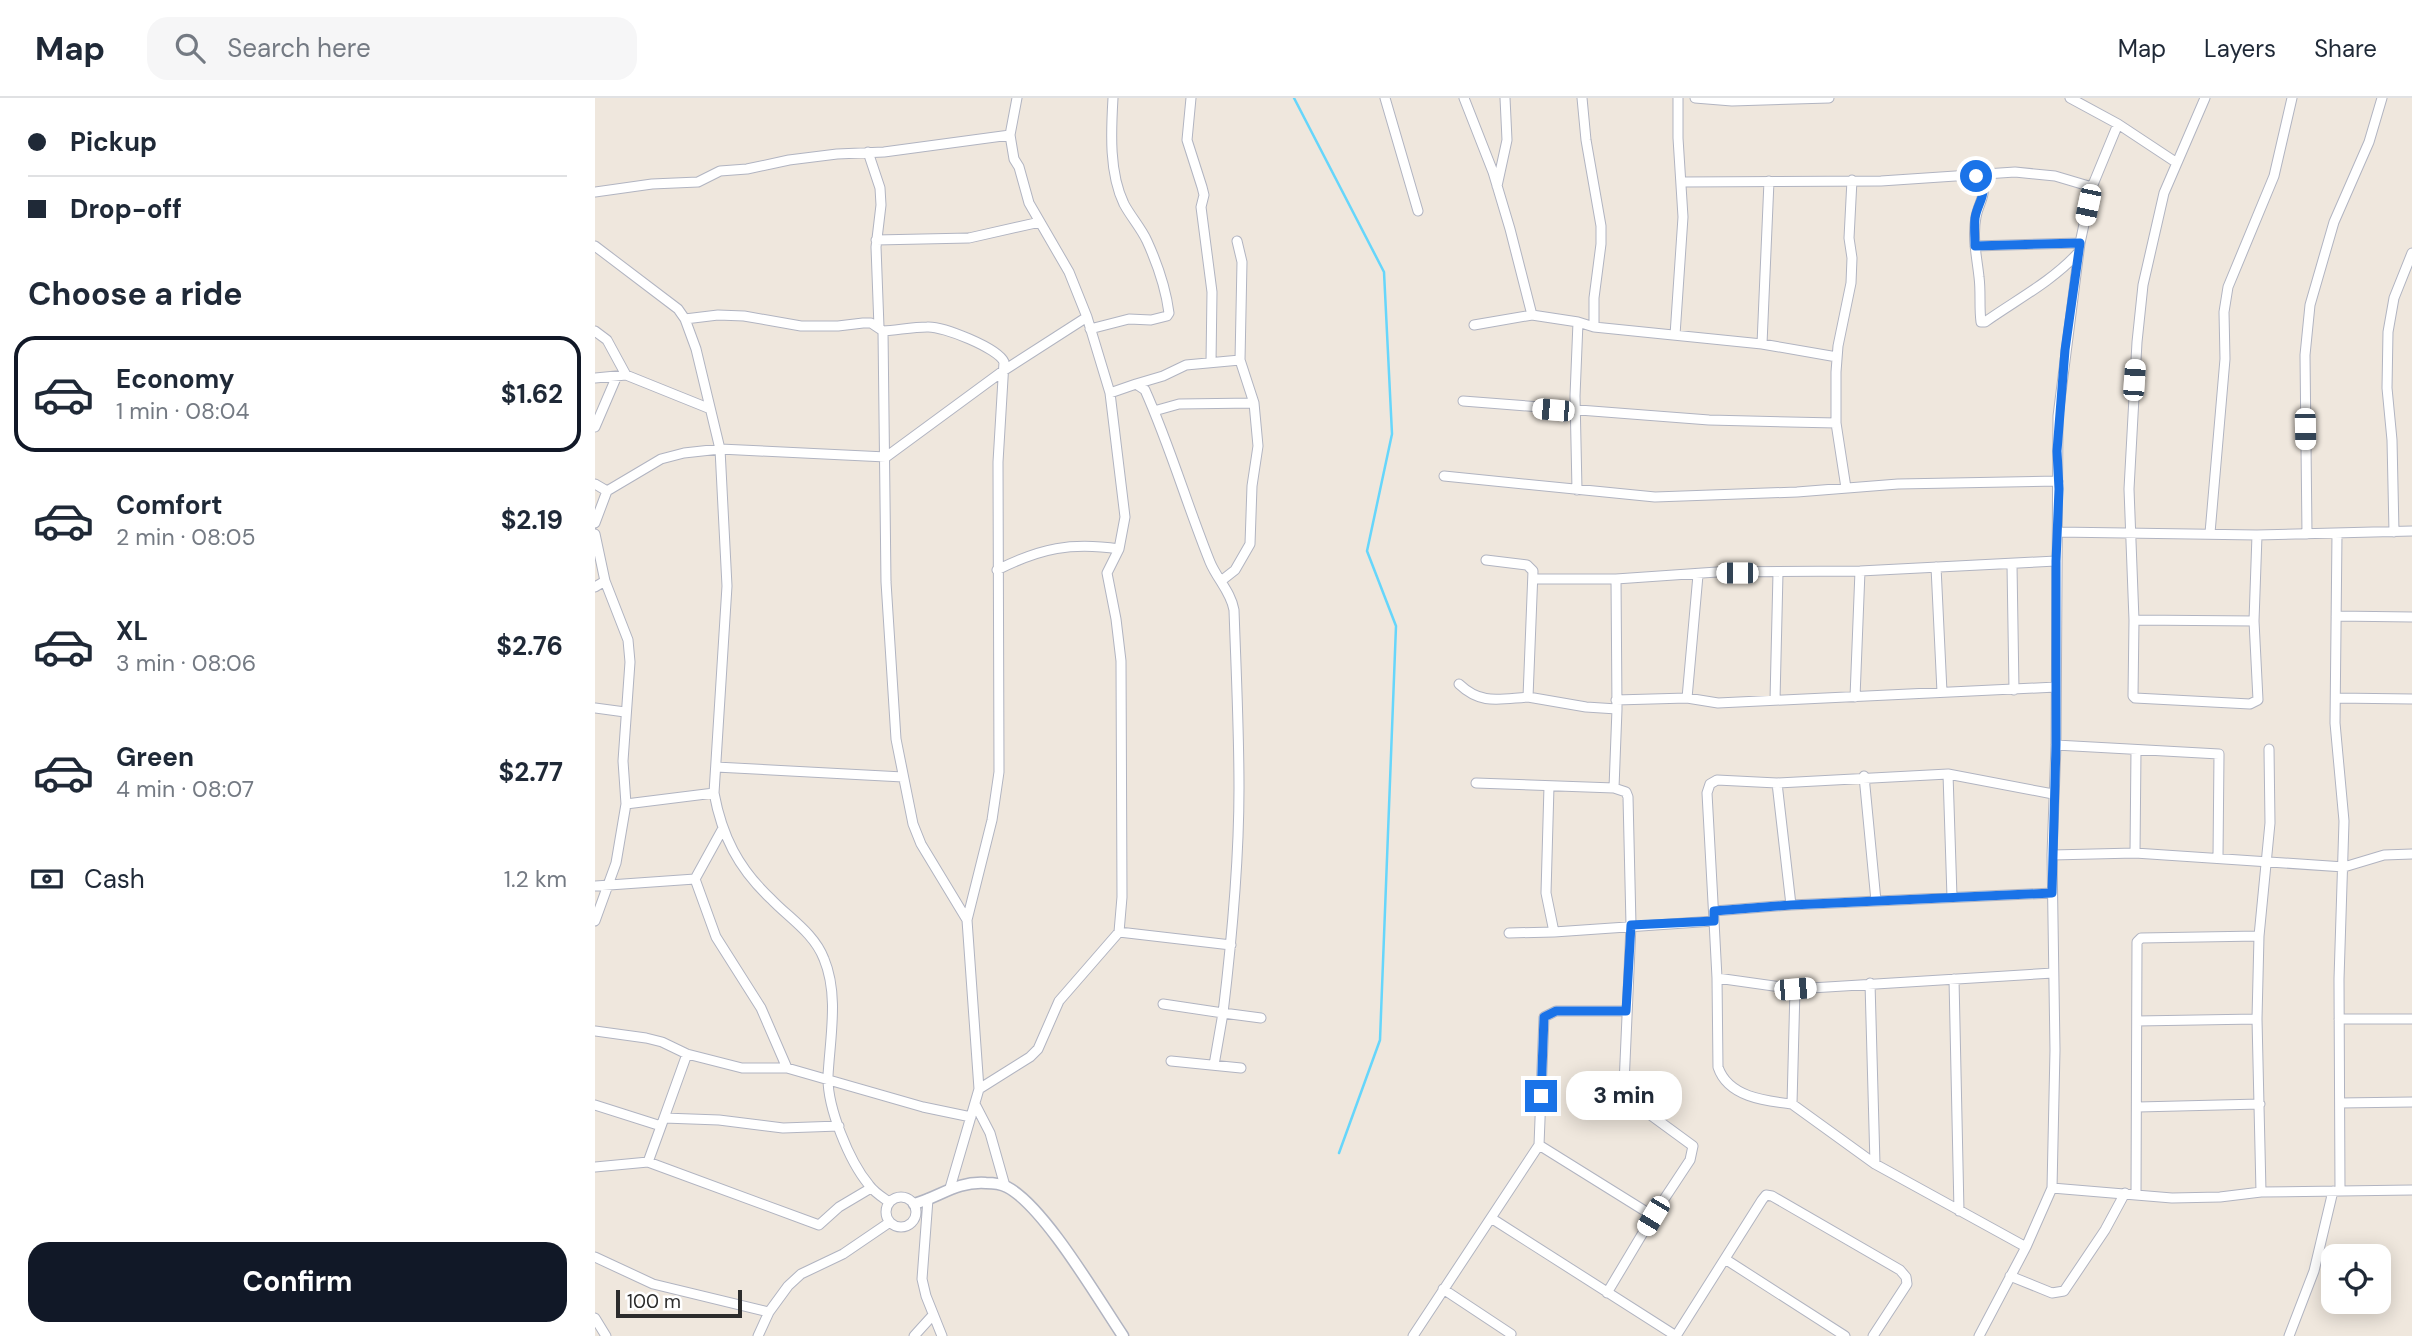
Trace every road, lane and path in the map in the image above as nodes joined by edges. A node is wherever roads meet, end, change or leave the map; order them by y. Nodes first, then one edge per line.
1 (1017, 98) edge
2 (1113, 98) edge
3 (1191, 98) edge
4 (1385, 98) edge
5 (1464, 98) edge
6 (1505, 98) edge
7 (1581, 98) edge
8 (1678, 98) edge
9 (1695, 98) edge
10 (1829, 98) edge
11 (2070, 98) edge
12 (2205, 98) edge
13 (2292, 98) edge
14 (2382, 98) edge
15 (2086, 101) edge
16 (2118, 124) junction
17 (1010, 135) junction
18 (868, 152) junction
19 (2177, 163) junction
20 (1976, 176) junction
21 (1852, 180) junction
22 (1769, 181) junction
23 (1682, 182) junction
24 (1497, 186) junction
25 (2092, 187) junction
26 (595, 192) edge
27 (1418, 211) dead end
28 (1040, 222) junction
29 (876, 240) junction
30 (1237, 241) dead end
31 (2080, 243) junction
32 (595, 246) edge
33 (1975, 246) junction
34 (2412, 253) edge
35 (2077, 254) junction
36 (1532, 315) junction
37 (1087, 317) junction
38 (685, 319) junction
39 (1578, 322) junction
40 (1474, 326) dead end
41 (1594, 327) junction
42 (1090, 328) junction
43 (881, 329) junction
44 (595, 331) edge
45 (1675, 335) junction
46 (1762, 344) junction
47 (1837, 357) junction
48 (1240, 359) junction
49 (1211, 362) junction
50 (1003, 372) junction
51 (626, 375) junction
52 (615, 378) junction
53 (595, 379) edge
54 (1136, 384) junction
55 (1110, 393) junction
56 (1463, 401) dead end
57 (1254, 403) junction
58 (708, 408) junction
59 (1154, 411) junction
60 (1576, 412) junction
61 (1836, 423) junction
62 (595, 428) edge
63 (720, 449) junction
64 (886, 457) junction
65 (1444, 476) dead end
66 (2058, 481) junction
67 (595, 484) edge
68 (1846, 488) junction
69 (1577, 490) junction
70 (607, 491) junction
71 (595, 523) edge
72 (2412, 531) edge
73 (2058, 532) junction
74 (2394, 532) junction
75 (2131, 533) junction
76 (2210, 533) junction
77 (595, 534) edge
78 (2307, 534) junction
79 (2337, 534) junction
80 (2257, 535) junction
81 (1119, 549) junction
82 (1486, 560) dead end
83 (2056, 561) junction
84 (2012, 565) junction
85 (1936, 567) junction
86 (997, 570) junction
87 (1860, 571) junction
88 (1778, 573) junction
89 (1698, 575) junction
90 (1534, 579) junction
91 (1616, 579) junction
92 (605, 581) junction
93 (1221, 581) junction
94 (595, 587) edge
95 (2336, 617) junction
96 (2412, 617) edge
97 (2134, 620) junction
98 (2254, 621) junction
99 (1459, 684) dead end
100 (2056, 687) junction
101 (2014, 690) junction
102 (1942, 692) junction
103 (1528, 697) junction
104 (1855, 697) junction
105 (1687, 698) junction
106 (2336, 698) junction
107 (2412, 699) edge
108 (1775, 700) junction
109 (1616, 705) junction
110 (595, 708) edge
111 (625, 712) junction
112 (2056, 745) junction
113 (2269, 749) dead end
114 (2136, 750) junction
115 (716, 767) junction
116 (1948, 774) junction
117 (1864, 776) junction
118 (903, 777) junction
119 (1476, 783) dead end
120 (1777, 783) junction
121 (1549, 786) junction
122 (1614, 788) junction
123 (714, 793) junction
124 (2053, 794) junction
125 (627, 804) junction
126 (722, 830) junction
127 (2135, 853) junction
128 (2412, 854) edge
129 (2052, 855) junction
130 (2218, 857) junction
131 (2267, 862) junction
132 (2344, 867) junction
133 (695, 878) junction
134 (595, 886) edge
135 (609, 887) junction
136 (2052, 893) junction
137 (1952, 897) junction
138 (1876, 901) junction
139 (1791, 905) junction
140 (1714, 916) junction
141 (967, 919) junction
142 (595, 921) edge
143 (1631, 925) junction
144 (1119, 932) junction
145 (1554, 932) junction
146 (1509, 933) dead end
147 (2259, 936) junction
148 (1231, 945) junction
149 (2053, 973) junction
150 (1717, 978) junction
151 (1954, 979) junction
152 (1870, 983) junction
153 (1795, 989) junction
154 (1163, 1004) dead end
155 (1626, 1011) junction
156 (1223, 1013) junction
157 (1261, 1018) dead end
158 (2339, 1018) junction
159 (2257, 1019) junction
160 (2412, 1019) edge
161 (2137, 1021) junction
162 (595, 1031) edge
163 (687, 1054) junction
164 (1171, 1061) dead end
165 (1214, 1065) junction
166 (787, 1068) junction
167 (1241, 1068) dead end
168 (828, 1079) junction
169 (979, 1089) junction
170 (2412, 1102) edge
171 (2340, 1103) junction
172 (975, 1104) junction
173 (1792, 1104) junction
174 (2260, 1104) junction
175 (595, 1105) edge
176 (2138, 1107) junction
177 (971, 1117) junction
178 (662, 1122) junction
179 (839, 1126) junction
180 (1539, 1145) junction
181 (648, 1162) junction
182 (1875, 1164) junction
183 (595, 1167) edge
184 (1005, 1186) junction
185 (871, 1188) junction
186 (950, 1188) junction
187 (2052, 1188) junction
188 (2412, 1190) edge
189 (2337, 1191) junction
190 (2261, 1192) junction
191 (2125, 1193) junction
192 (2136, 1194) junction
193 (928, 1199) junction
194 (889, 1202) junction
195 (914, 1204) junction
196 (1959, 1211) junction
197 (1653, 1216) junction
198 (1491, 1218) junction
199 (890, 1222) junction
200 (2027, 1247) junction
201 (1725, 1259) junction
202 (597, 1261) edge
203 (2010, 1276) junction
204 (1443, 1289) junction
205 (1607, 1293) junction
206 (769, 1312) junction
207 (933, 1315) junction
208 (595, 1318) edge
209 (1512, 1335) edge
210 (606, 1336) edge
211 (758, 1336) edge
212 (914, 1336) edge
213 (942, 1336) edge
214 (1123, 1336) edge
215 (1413, 1336) edge
216 (1845, 1336) edge
217 (1873, 1336) edge
218 (1979, 1336) edge
219 (2289, 1336) edge

1 - 17 street
2 - 42 street
3 - 49 street
4 - 27 street
5 - 24 street
6 - 24 street
7 - 41 street
8 - 23 street
9 - 10 street
11 - 15 street
12 - 19 street
13 - 76 street
14 - 78 street
15 - 16 street
16 - 19 street
16 - 25 street
17 - 18 street
17 - 28 street
18 - 26 street
18 - 29 street
19 - 75 street
20 - 21 street
20 - 25 street
20 - 33 street
21 - 22 street
21 - 47 street
22 - 23 street
22 - 46 street
23 - 45 street
24 - 36 street
25 - 31 street
28 - 29 street
28 - 37 street
29 - 43 street
30 - 48 street
31 - 33 street
31 - 35 street
32 - 38 street
33 - 35 street
34 - 74 street
35 - 66 street
36 - 39 street
36 - 40 street
37 - 42 street
37 - 50 street
38 - 43 street
38 - 58 street
39 - 41 street
39 - 60 street
41 - 45 street
42 - 55 street
43 - 50 street
43 - 64 street
44 - 51 street
45 - 46 street
46 - 47 street
47 - 61 street
48 - 49 street
48 - 57 street
49 - 54 street
50 - 64 street
50 - 86 street
51 - 52 street
51 - 58 street
52 - 53 street
52 - 62 street
54 - 55 street
54 - 59 street
55 - 81 street
56 - 60 street
57 - 59 street
57 - 93 street
58 - 63 street
59 - 93 street
60 - 61 street
60 - 69 street
61 - 68 street
63 - 64 street
63 - 70 street
63 - 115 street
64 - 118 street
65 - 69 street
66 - 68 street
66 - 73 street
67 - 70 street
68 - 69 street
70 - 71 street
72 - 74 street
73 - 75 street
73 - 83 street
74 - 79 street
75 - 76 street
75 - 97 street
76 - 80 street
77 - 92 street
78 - 79 street
78 - 80 street
79 - 95 street
80 - 98 street
81 - 86 street
81 - 144 street
82 - 90 street
83 - 84 street
83 - 100 street
84 - 85 street
84 - 101 street
85 - 87 street
85 - 102 street
86 - 141 street
87 - 88 street
87 - 104 street
88 - 89 street
88 - 108 street
89 - 91 street
89 - 105 street
90 - 91 street
90 - 103 street
91 - 109 street
92 - 94 street
92 - 111 street
93 - 148 street
95 - 96 street
95 - 106 street
97 - 98 street
97 - 98 street
99 - 103 street
100 - 101 street
100 - 112 street
101 - 102 street
102 - 104 street
103 - 109 street
104 - 108 street
105 - 108 street
105 - 109 street
106 - 107 street
106 - 132 street
109 - 122 street
110 - 111 street
111 - 125 street
112 - 114 street
112 - 124 street
113 - 131 street
114 - 127 street
114 - 130 street
115 - 118 street
115 - 123 street
116 - 117 street
116 - 124 street
116 - 137 street
117 - 120 street
117 - 138 street
118 - 141 street
119 - 121 street
120 - 139 street
120 - 140 street
121 - 122 street
121 - 145 street
122 - 143 street
123 - 125 street
123 - 126 street
124 - 129 street
125 - 135 street
126 - 133 street
126 - 168 street
127 - 129 street
127 - 130 street
128 - 132 street
129 - 136 street
130 - 131 street
131 - 132 street
131 - 147 street
132 - 158 street
133 - 135 street
133 - 166 street
134 - 135 street
135 - 142 street
136 - 137 street
136 - 149 street
137 - 138 street
138 - 139 street
139 - 140 street
140 - 143 street
140 - 150 street
141 - 169 street
143 - 145 street
143 - 155 street
144 - 148 street
144 - 169 street
145 - 146 street
147 - 159 street
147 - 161 street
148 - 156 street
149 - 151 street
149 - 187 street
150 - 153 street
150 - 173 street
151 - 152 street
151 - 196 street
152 - 153 street
152 - 182 street
153 - 173 street
154 - 156 street
155 - 180 street
155 - 197 street
156 - 157 street
156 - 165 street
158 - 160 street
158 - 171 street
159 - 161 street
159 - 174 street
161 - 176 street
162 - 163 street
163 - 166 street
163 - 178 street
164 - 165 street
165 - 167 street
166 - 168 street
168 - 177 street
168 - 179 street
169 - 172 street
170 - 171 street
171 - 189 street
172 - 177 street
172 - 184 street
173 - 182 street
174 - 176 street
174 - 190 street
175 - 178 street
176 - 192 street
177 - 186 street
178 - 179 street
178 - 181 street
179 - 185 street
180 - 197 street
180 - 198 street
181 - 183 street
181 - 185 street
182 - 196 street
184 - 186 street
184 - 214 street
185 - 194 street
186 - 193 street
187 - 191 street
187 - 200 street
188 - 189 street
189 - 190 street
189 - 219 street
190 - 192 street
191 - 192 street
191 - 203 street
193 - 195 street
193 - 207 street
194 - 195 street
194 - 199 street
195 - 199 street
196 - 200 street
197 - 205 street
198 - 204 street
198 - 205 street
199 - 206 street
200 - 203 street
201 - 205 street
201 - 216 street
201 - 217 street
202 - 206 street
203 - 218 street
204 - 209 street
204 - 215 street
206 - 211 street
207 - 212 street
207 - 213 street
208 - 210 street

